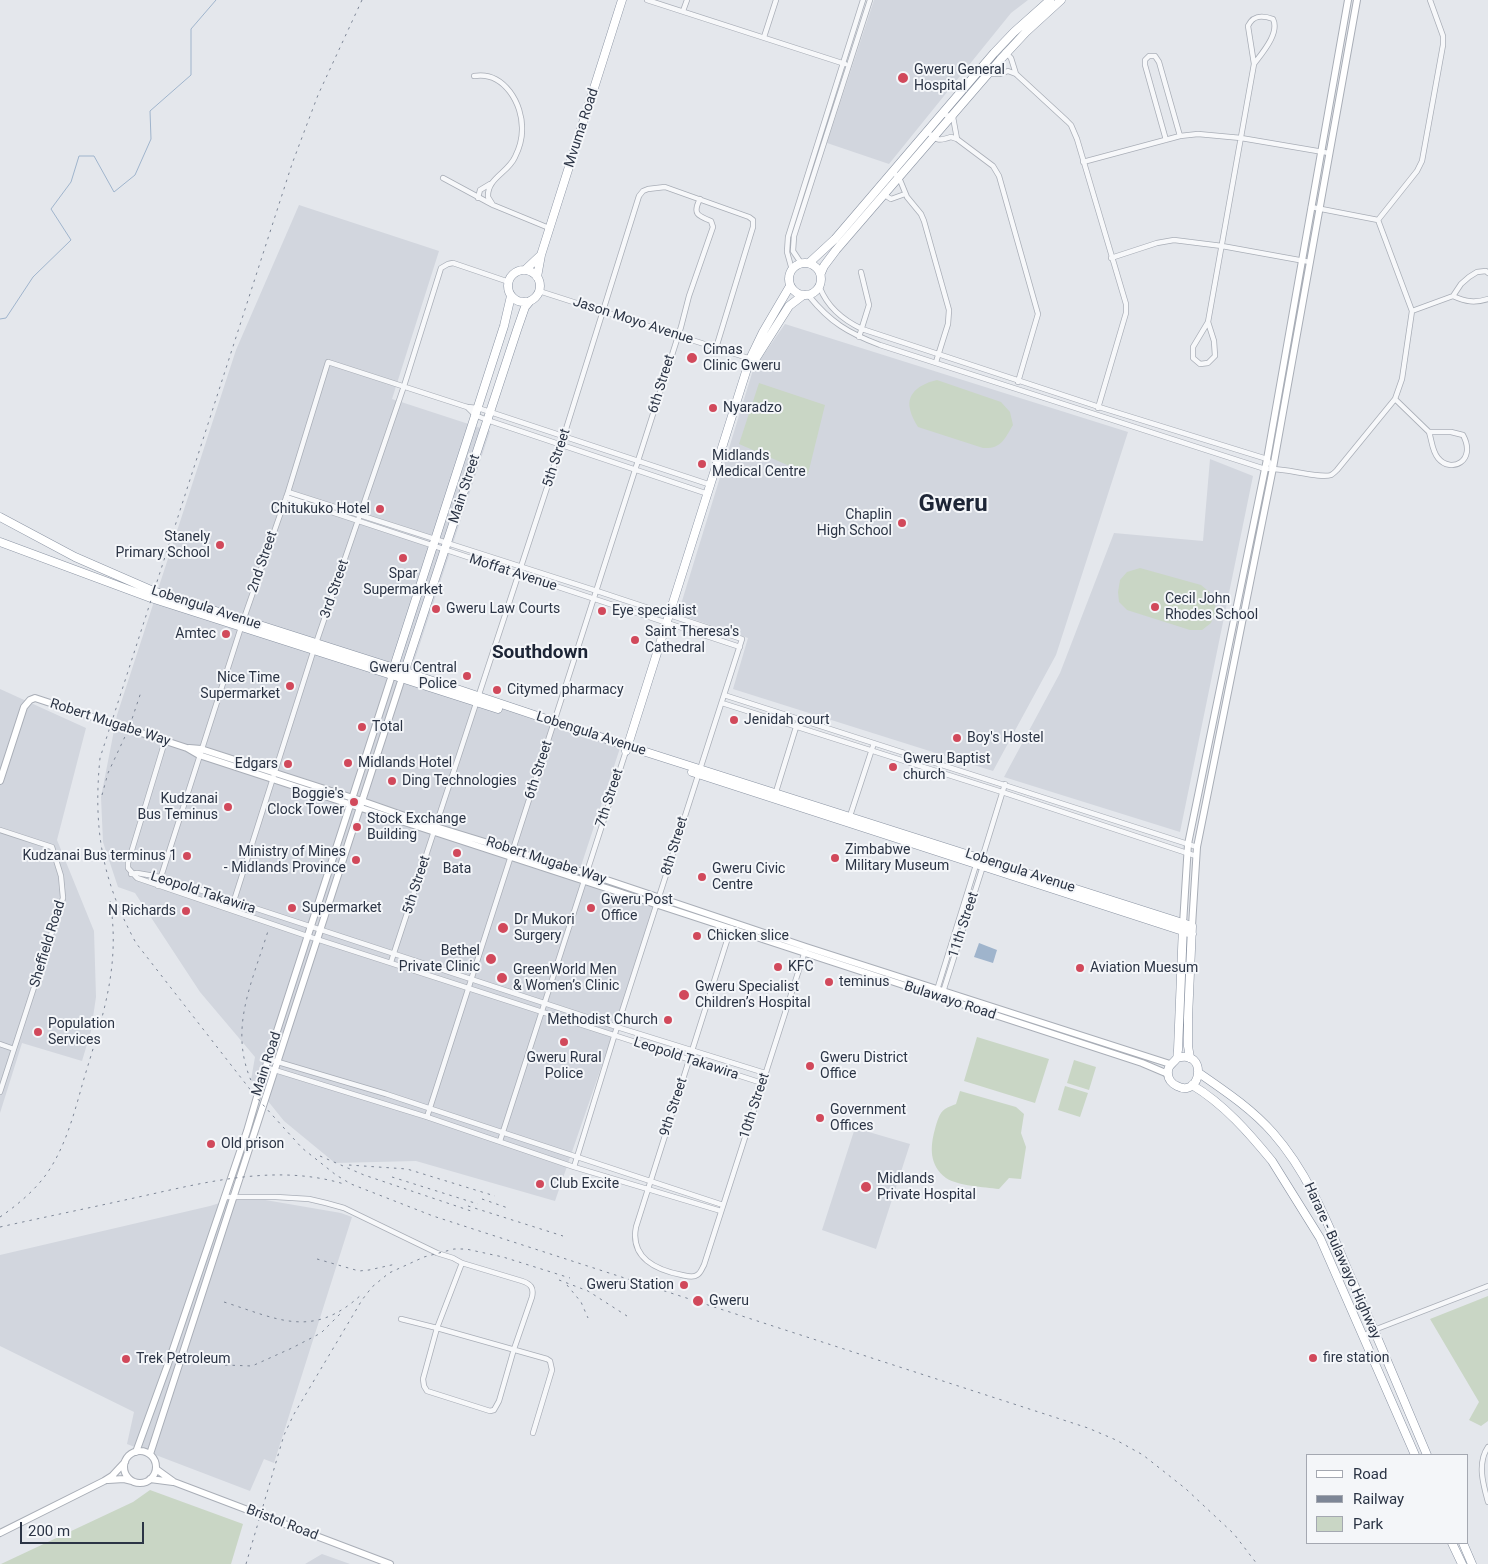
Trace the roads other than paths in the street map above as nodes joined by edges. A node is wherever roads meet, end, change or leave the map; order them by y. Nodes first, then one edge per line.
1 (622, 0) edge
2 (647, 0) edge
3 (687, 0) edge
4 (776, 0) edge
5 (863, 0) edge
6 (870, 0) edge
7 (1050, 0) edge
8 (1061, 0) edge
9 (1348, 0) edge
10 (1357, 0) edge
11 (1430, 0) edge
12 (683, 11) junction
13 (764, 38) junction
14 (999, 48) junction
15 (1006, 52) junction
16 (843, 63) junction
17 (1254, 64) junction
18 (849, 65) junction
19 (979, 70) junction
20 (988, 74) junction
21 (1016, 74) junction
22 (474, 76) dead end
23 (942, 114) junction
24 (952, 115) junction
25 (927, 131) junction
26 (1180, 136) junction
27 (933, 137) junction
28 (1241, 138) junction
29 (957, 139) junction
30 (1166, 140) junction
31 (1321, 152) junction
32 (1329, 153) junction
33 (1083, 162) junction
34 (896, 174) junction
35 (442, 178) dead end
36 (490, 184) junction
37 (881, 192) junction
38 (905, 194) junction
39 (478, 198) junction
40 (804, 198) junction
41 (700, 199) junction
42 (493, 206) junction
43 (1311, 207) junction
44 (1319, 209) junction
45 (1378, 220) junction
46 (549, 228) junction
47 (1222, 246) junction
48 (790, 252) junction
49 (541, 255) junction
50 (1111, 258) junction
51 (1302, 260) junction
52 (1310, 262) junction
53 (805, 263) junction
54 (525, 270) junction
55 (792, 270) junction
56 (861, 272) dead end
57 (821, 273) junction
58 (1488, 273) edge
59 (537, 277) junction
60 (509, 282) junction
61 (790, 286) junction
62 (820, 288) junction
63 (539, 291) junction
64 (511, 296) junction
65 (805, 296) junction
66 (1453, 296) junction
67 (1488, 299) edge
68 (530, 302) junction
69 (604, 312) junction
70 (1412, 312) junction
71 (1208, 322) junction
72 (504, 326) junction
73 (862, 329) junction
74 (517, 330) junction
75 (677, 336) junction
76 (859, 337) junction
77 (716, 348) junction
78 (939, 354) junction
79 (753, 360) junction
80 (936, 362) junction
81 (491, 367) junction
82 (503, 372) junction
83 (1018, 381) junction
84 (404, 386) junction
85 (1016, 388) junction
86 (1395, 399) junction
87 (1099, 407) junction
88 (477, 411) junction
89 (1096, 414) junction
90 (488, 416) junction
91 (1181, 432) junction
92 (1429, 432) junction
93 (564, 436) junction
94 (1178, 441) junction
95 (561, 445) junction
96 (461, 457) junction
97 (1267, 459) junction
98 (638, 461) junction
99 (474, 462) junction
100 (1273, 468) junction
101 (636, 469) junction
102 (1265, 469) junction
103 (711, 485) junction
104 (288, 492) junction
105 (708, 494) junction
106 (286, 498) junction
107 (448, 500) junction
108 (460, 504) junction
109 (361, 514) junction
110 (0, 517) edge
111 (359, 521) junction
112 (0, 542) edge
113 (434, 543) junction
114 (446, 547) junction
115 (520, 566) junction
116 (517, 574) junction
117 (420, 587) junction
118 (431, 591) junction
119 (597, 591) junction
120 (594, 599) junction
121 (667, 619) junction
122 (408, 622) junction
123 (242, 623) junction
124 (419, 626) junction
125 (742, 639) joint
126 (316, 646) junction
127 (740, 647) junction
128 (393, 671) junction
129 (403, 675) junction
130 (724, 695) junction
131 (477, 700) junction
132 (722, 703) junction
133 (798, 719) junction
134 (553, 724) junction
135 (796, 725) junction
136 (835, 730) junction
137 (833, 737) junction
138 (165, 741) junction
139 (874, 743) junction
140 (626, 748) junction
141 (872, 750) junction
142 (200, 752) junction
143 (942, 765) junction
144 (699, 771) junction
145 (940, 772) junction
146 (275, 776) junction
147 (0, 781) edge
148 (1005, 784) junction
149 (1002, 792) junction
150 (774, 796) junction
151 (351, 801) junction
152 (361, 804) junction
153 (848, 820) junction
154 (1140, 828) junction
155 (435, 829) junction
156 (0, 830) edge
157 (1137, 837) junction
158 (1188, 844) junction
159 (1197, 847) junction
160 (511, 853) junction
161 (1187, 853) junction
162 (1196, 856) junction
163 (981, 860) junction
164 (131, 874) junction
165 (584, 877) junction
166 (160, 878) junction
167 (158, 886) junction
168 (234, 902) junction
169 (658, 902) junction
170 (231, 910) junction
171 (732, 926) junction
172 (311, 927) junction
173 (1183, 928) junction
174 (321, 930) junction
175 (1192, 930) junction
176 (307, 936) junction
177 (318, 940) junction
178 (805, 950) junction
179 (394, 954) junction
180 (391, 962) junction
181 (471, 979) junction
182 (468, 988) junction
183 (940, 989) junction
184 (938, 997) junction
185 (544, 1002) junction
186 (286, 1003) junction
187 (295, 1007) junction
188 (540, 1012) junction
189 (617, 1027) junction
190 (614, 1035) junction
191 (0, 1044) edge
192 (14, 1049) junction
193 (692, 1050) junction
194 (1143, 1055) junction
195 (1177, 1058) junction
196 (1190, 1058) junction
197 (268, 1059) junction
198 (689, 1060) junction
199 (277, 1062) junction
200 (1142, 1063) junction
201 (1170, 1064) junction
202 (265, 1067) junction
203 (274, 1070) junction
204 (765, 1073) junction
205 (1199, 1073) junction
206 (1168, 1074) junction
207 (762, 1083) junction
208 (352, 1084) junction
209 (1192, 1085) junction
210 (0, 1092) edge
211 (349, 1093) junction
212 (430, 1109) junction
213 (427, 1117) junction
214 (503, 1132) junction
215 (500, 1141) junction
216 (578, 1156) junction
217 (574, 1167) junction
218 (650, 1181) junction
219 (647, 1189) junction
220 (224, 1197) junction
221 (234, 1197) junction
222 (723, 1205) junction
223 (721, 1211) junction
224 (462, 1263) junction
225 (202, 1265) junction
226 (704, 1265) joint
227 (210, 1267) junction
228 (1488, 1286) edge
229 (401, 1320) dead end
230 (437, 1328) junction
231 (1374, 1330) junction
232 (1363, 1336) junction
233 (514, 1349) junction
234 (533, 1433) dead end
235 (1488, 1447) edge
236 (136, 1452) junction
237 (150, 1454) junction
238 (1415, 1454) edge
239 (1427, 1454) edge
240 (125, 1462) junction
241 (156, 1469) junction
242 (150, 1480) junction
243 (104, 1481) junction
244 (134, 1481) junction
245 (174, 1482) junction
246 (1488, 1502) edge
247 (0, 1533) edge
248 (1452, 1544) edge
249 (1463, 1544) edge
250 (390, 1564) edge
251 (1462, 1564) edge
252 (1472, 1564) edge

1 - 46 highway, Mvuma Road
2 - 12 street
3 - 12 street
4 - 13 street
5 - 16 street
6 - 18 street
7 - 14 highway
8 - 15 highway
9 - 31 main road
10 - 32 main road
11 - 45 street
12 - 13 street
13 - 16 street
14 - 15 street
14 - 19 highway
15 - 20 highway
15 - 21 street
16 - 18 street
16 - 40 street
17 - 17 street
17 - 28 street
18 - 40 street
19 - 20 street
19 - 23 highway
20 - 21 street
20 - 24 highway
21 - 33 street
22 - 36 street
23 - 24 street
23 - 25 highway
24 - 27 highway
24 - 29 street
25 - 27 street
25 - 34 highway
26 - 28 street
26 - 30 street
26 - 30 street
27 - 29 street
27 - 34 highway
28 - 31 street
28 - 47 street
29 - 83 street
30 - 33 street
31 - 32 street
31 - 43 main road
32 - 44 main road
33 - 50 street
34 - 37 highway
34 - 38 street
35 - 39 street
36 - 39 street
36 - 42 street
37 - 38 street
37 - 53 highway
37 - 57 highway
38 - 78 street
39 - 42 street
40 - 48 street
41 - 69 street, 5th Street
41 - 75 street, 6th Street
41 - 77 street, 5th Street
42 - 46 street
43 - 44 street
43 - 51 main road
44 - 45 street
44 - 52 main road
45 - 70 street
46 - 49 highway, Mvuma Road
47 - 50 street
47 - 51 street
47 - 71 street
48 - 53 street
48 - 55 street
49 - 54 highway
49 - 59 highway, Mvuma Road
50 - 87 street
51 - 52 street
51 - 97 main road
52 - 100 main road
53 - 55 highway
53 - 57 highway
54 - 59 highway
54 - 60 highway
55 - 61 highway
56 - 73 street
57 - 62 highway
58 - 66 street
59 - 63 highway
60 - 64 highway, Main Street
60 - 84 street, 3rd Street
61 - 65 highway
61 - 79 highway, 7th Street
62 - 65 highway
62 - 73 street
63 - 68 highway, Main Street
63 - 69 street, Jason Moyo Avenue
64 - 68 highway
64 - 72 highway, Main Street
65 - 76 street
65 - 79 highway, 7th Street
66 - 67 street
66 - 70 street
68 - 74 highway, Main Street
69 - 75 street, Jason Moyo Avenue
69 - 93 street, 5th Street
70 - 86 street
71 - 71 street
72 - 74 highway
72 - 81 highway, Main Street
73 - 76 street
73 - 78 street
74 - 82 highway, Main Street
75 - 77 street, Jason Moyo Avenue
75 - 98 street, 6th Street
76 - 80 street
77 - 79 street, Jason Moyo Avenue
78 - 80 street
78 - 83 street
79 - 103 highway, 7th Street
80 - 85 street
81 - 82 highway
81 - 88 highway, Main Street
82 - 90 highway, Main Street
83 - 85 street
83 - 87 street
84 - 88 street
84 - 104 street, 2nd Street
84 - 109 street, 3rd Street
85 - 89 street
86 - 92 street
86 - 100 street
87 - 89 street
87 - 91 street
88 - 90 street
88 - 90 street
88 - 96 highway, Main Street
89 - 94 street
90 - 93 street
90 - 95 street
90 - 99 highway, Main Street
91 - 94 street
91 - 97 street
92 - 92 street
93 - 95 street, 5th Street
93 - 98 street
94 - 102 street
95 - 101 street
95 - 115 street, 5th Street
96 - 99 highway
96 - 107 highway, Main Street
97 - 100 street
97 - 102 main road
98 - 101 street, 6th Street
98 - 103 street
99 - 108 highway, Main Street
100 - 102 street
100 - 159 main road
101 - 105 street
101 - 119 street, 6th Street
102 - 158 main road
103 - 105 highway, 7th Street
104 - 106 street, 2nd Street
104 - 109 street, Moffat Avenue
105 - 121 highway, 7th Street
106 - 111 street, Moffat Avenue
106 - 123 street, 2nd Street
107 - 108 highway
107 - 113 highway, Main Street
108 - 114 highway, Main Street
109 - 111 street, 3rd Street
109 - 113 street, Moffat Avenue
110 - 123 highway, Lobengula Avenue
111 - 113 street, Moffat Avenue
111 - 126 street, 3rd Street
112 - 123 highway, Lobengula Avenue
113 - 114 street, Moffat Avenue
113 - 114 street, Moffat Avenue
113 - 117 highway, Main Street
114 - 115 street, Moffat Avenue
114 - 116 street, Moffat Avenue
114 - 118 highway, Main Street
115 - 116 street, 5th Street
115 - 119 street, Moffat Avenue
116 - 120 street, Moffat Avenue
116 - 131 street, 5th Street
117 - 118 highway
117 - 122 highway, Main Street
118 - 124 highway, Main Street
119 - 120 street, 6th Street
119 - 121 street, Moffat Avenue
120 - 121 street, Moffat Avenue
120 - 134 street, 6th Street
121 - 125 street, Moffat Avenue
121 - 127 street, Moffat Avenue
121 - 140 highway, 7th Street
122 - 124 highway
122 - 128 highway, Main Street
123 - 126 highway, Lobengula Avenue
123 - 142 street, 2nd Street
124 - 129 highway, Main Street
125 - 127 street, 8th Street
126 - 128 highway, Lobengula Avenue
126 - 146 street, 3rd Street
127 - 130 street, 8th Street
128 - 129 highway, Lobengula Avenue
128 - 151 main road, Main Road
129 - 131 highway, Lobengula Avenue
129 - 152 main road, Main Road
130 - 132 street, 8th Street
130 - 133 street
131 - 134 highway, Lobengula Avenue
131 - 155 street, 5th Street
132 - 135 street
132 - 144 street, 8th Street
133 - 135 street
133 - 136 street
134 - 140 highway, Lobengula Avenue
134 - 160 street, 6th Street
135 - 137 street
135 - 150 street
136 - 137 street
136 - 139 street
137 - 141 street
138 - 142 main road, Robert Mugabe Way
138 - 147 main road, Robert Mugabe Way
138 - 164 street
139 - 141 street
139 - 143 street
140 - 144 highway, Lobengula Avenue
140 - 165 street, 7th Street
141 - 145 street
141 - 153 street
142 - 146 main road, Robert Mugabe Way
142 - 166 street, 2nd Street
143 - 145 street
143 - 148 street
144 - 150 highway, Lobengula Avenue
144 - 169 street, 8th Street
145 - 149 street
146 - 151 main road, Robert Mugabe Way
146 - 168 street, 3rd Street
148 - 149 street, 11th Street
148 - 154 street
149 - 157 street
149 - 163 street, 11th Street
150 - 153 highway, Lobengula Avenue
151 - 152 main road, Robert Mugabe Way
151 - 172 main road, Main Road
152 - 155 main road, Robert Mugabe Way
152 - 174 main road, Main Road
153 - 163 highway, Lobengula Avenue
154 - 157 street
154 - 158 street
155 - 160 main road, Robert Mugabe Way
155 - 179 street, 5th Street
156 - 192 street, Sheffield Road
157 - 161 street
158 - 159 street
158 - 161 main road
159 - 162 main road
160 - 165 main road, Robert Mugabe Way
160 - 181 street, 6th Street
161 - 162 street
161 - 173 main road
162 - 175 main road
163 - 173 highway, Lobengula Avenue
163 - 183 street, 11th Street
164 - 166 street, Leopold Takawira
164 - 167 street, Leopold Takawira
165 - 169 main road, Robert Mugabe Way
165 - 185 street, 7th Street
166 - 167 street, 2nd Street
166 - 168 street, Leopold Takawira
167 - 170 street, Leopold Takawira
168 - 170 street, 3rd Street
168 - 172 street, Leopold Takawira
169 - 171 main road, Robert Mugabe Way
169 - 189 street, 8th Street
170 - 176 street, Leopold Takawira
171 - 178 main road, Bulawayo Road
171 - 193 street, 9th Street
172 - 174 street, Leopold Takawira
172 - 176 main road, Main Road
173 - 175 highway, Lobengula Avenue
173 - 195 highway
174 - 177 main road, Main Road
174 - 179 street, Leopold Takawira
175 - 196 highway, Harare - Bulawayo Highway
176 - 177 street, Leopold Takawira
176 - 186 main road, Main Road
177 - 180 street, Leopold Takawira
177 - 187 main road, Main Road
178 - 183 main road, Bulawayo Road
178 - 184 main road, Bulawayo Road
178 - 204 street, 10th Street
179 - 180 street, 5th Street
179 - 181 street, Leopold Takawira
180 - 182 street, Leopold Takawira
181 - 182 street, 6th Street
181 - 185 street, Leopold Takawira
182 - 188 street, Leopold Takawira
182 - 212 street, 6th Street
183 - 184 street, 11th Street
183 - 194 main road, Bulawayo Road
184 - 200 main road, Bulawayo Road
185 - 188 street, 7th Street
185 - 189 street, Leopold Takawira
186 - 187 main road
186 - 197 main road, Main Road
187 - 199 main road, Main Road
188 - 190 street, Leopold Takawira
188 - 214 street, 7th Street
189 - 190 street, 8th Street
189 - 193 street, Leopold Takawira
190 - 198 street, Leopold Takawira
190 - 216 street, 8th Street
191 - 192 street
192 - 210 street, Sheffield Road
193 - 198 street, 9th Street
193 - 204 street, Leopold Takawira
194 - 200 main road
194 - 201 main road, Bulawayo Road
195 - 196 highway
195 - 201 highway
196 - 205 highway, Harare - Bulawayo Highway
197 - 199 street
197 - 202 main road, Main Road
198 - 207 street, Leopold Takawira
198 - 218 street, 9th Street
199 - 203 main road, Main Road
199 - 208 street
200 - 206 main road, Bulawayo Road
201 - 206 highway
202 - 203 street
202 - 220 main road, Main Road
203 - 211 street
203 - 221 main road, Main Road
204 - 207 street, 10th Street
205 - 209 highway
205 - 231 highway, Harare - Bulawayo Highway
206 - 209 highway, Harare - Bulawayo Highway
207 - 222 street, 10th Street
208 - 211 street
208 - 212 street
209 - 232 highway, Harare - Bulawayo Highway
211 - 213 street
212 - 213 street, 6th Street
212 - 214 street
213 - 215 street
214 - 215 street, 7th Street
214 - 216 street
215 - 217 street
216 - 217 street, 8th Street
216 - 218 street
217 - 219 street
218 - 219 street, 9th Street
218 - 222 street
219 - 223 street
219 - 226 street, 9th Street
220 - 221 street
220 - 225 main road, Main Road
221 - 224 street
221 - 227 main road, Main Road
222 - 223 street, 10th Street
223 - 226 street, 10th Street
224 - 230 street
224 - 233 street
225 - 227 main road
225 - 236 main road, Main Road
227 - 237 main road, Main Road
228 - 231 street
229 - 230 street
230 - 233 street
230 - 233 street
231 - 232 street
231 - 239 highway, Harare - Bulawayo Highway
232 - 238 highway, Harare - Bulawayo Highway
233 - 234 street
235 - 246 street
236 - 237 main road
236 - 240 main road
237 - 241 main road
240 - 243 main road
240 - 244 main road
241 - 242 main road
241 - 245 main road, Bristol Road
242 - 244 main road
242 - 245 main road, Bristol Road
243 - 244 main road
243 - 247 main road
245 - 250 main road, Bristol Road
248 - 251 highway
249 - 252 highway

